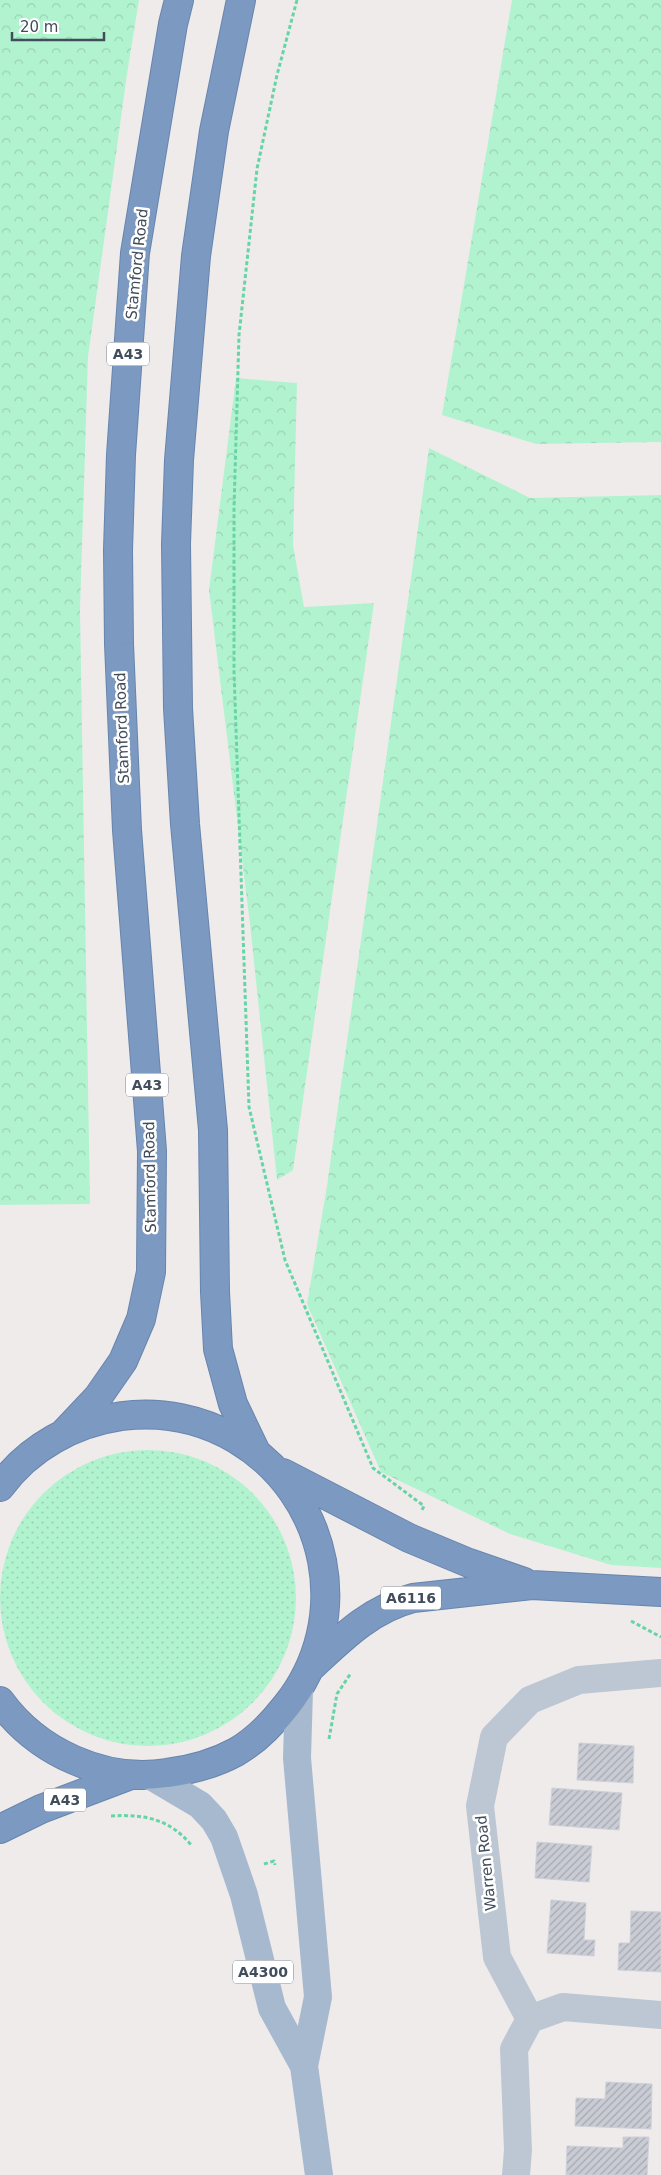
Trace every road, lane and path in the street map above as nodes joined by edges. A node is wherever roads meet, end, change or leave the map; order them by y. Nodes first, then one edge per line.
1 (179, 0) edge
2 (241, 0) edge
3 (297, 0) edge
4 (64, 1433) junction
5 (255, 1450) junction
6 (275, 1468) junction
7 (3, 1481) edge
8 (424, 1506) dead end
9 (532, 1585) junction
10 (661, 1592) edge
11 (630, 1620) dead end
12 (661, 1637) edge
13 (352, 1672) dead end
14 (661, 1673) edge
15 (305, 1679) junction
16 (0, 1701) edge
17 (328, 1743) dead end
18 (141, 1775) junction
19 (110, 1816) dead end
20 (0, 1829) edge
21 (193, 1846) dead end
22 (661, 2015) edge
23 (530, 2019) junction
24 (304, 2066) junction
25 (319, 2175) edge
26 (516, 2175) edge

1 - 4 highway, Stamford Road / A43
2 - 5 highway
3 - 8 path
4 - 5 highway
4 - 7 highway
5 - 6 highway
6 - 9 highway, A6116
6 - 15 highway
9 - 10 highway, A6116
9 - 15 highway, A6116
11 - 12 path
13 - 17 path
14 - 23 street, Warren Road
15 - 18 highway
15 - 24 main road, A4300
16 - 18 highway
18 - 20 highway, A43
18 - 24 main road, A4300
19 - 21 path
22 - 23 street
23 - 26 street
24 - 25 main road, A4300

